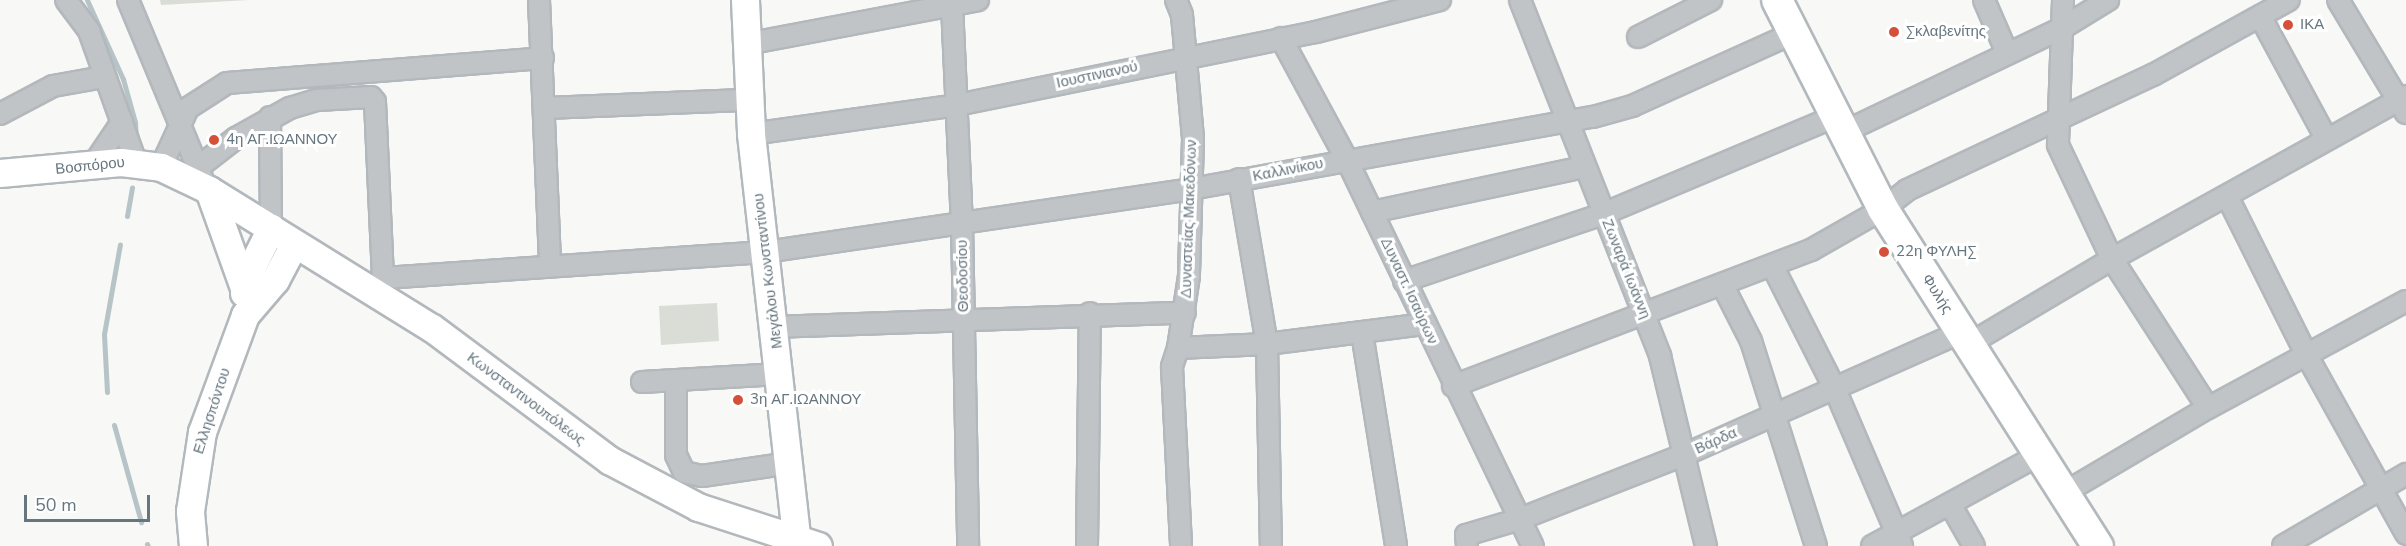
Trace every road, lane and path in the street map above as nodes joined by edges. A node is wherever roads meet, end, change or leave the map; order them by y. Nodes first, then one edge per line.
1 (66, 0) edge
2 (128, 0) edge
3 (539, 0) edge
4 (745, 0) edge
5 (978, 0) edge
6 (1176, 0) edge
7 (1440, 0) edge
8 (1520, 0) edge
9 (1712, 0) edge
10 (1777, 0) edge
11 (1984, 0) edge
12 (2063, 0) edge
13 (2108, 0) edge
14 (2289, 0) edge
15 (2338, 0) edge
16 (952, 5) junction
17 (2260, 16) junction
18 (2064, 27) junction
19 (1794, 33) junction
20 (1638, 37) dead end
21 (1281, 38) junction
22 (746, 44) junction
23 (2007, 53) junction
24 (1186, 56) junction
25 (543, 58) junction
26 (104, 77) junction
27 (749, 100) junction
28 (2404, 103) edge
29 (957, 105) junction
30 (546, 108) junction
31 (0, 114) edge
32 (270, 117) junction
33 (2059, 118) junction
34 (1568, 121) junction
35 (122, 122) junction
36 (179, 124) junction
37 (1840, 124) junction
38 (751, 134) junction
39 (2326, 138) junction
40 (1346, 158) junction
41 (149, 164) junction
42 (93, 165) junction
43 (1584, 167) junction
44 (0, 173) edge
45 (203, 179) junction
46 (1239, 179) junction
47 (1191, 189) junction
48 (2227, 195) junction
49 (1883, 209) junction
50 (1372, 212) junction
51 (1603, 214) junction
52 (962, 223) junction
53 (271, 228) junction
54 (294, 244) junction
55 (766, 252) junction
56 (2112, 259) junction
57 (550, 266) junction
58 (1773, 267) junction
59 (1404, 281) junction
60 (378, 284) junction
61 (1723, 286) junction
62 (244, 288) junction
63 (2406, 301) edge
64 (1090, 313) junction
65 (1185, 313) junction
66 (245, 315) junction
67 (1645, 316) junction
68 (964, 321) junction
69 (1425, 324) junction
70 (775, 327) junction
71 (1362, 333) junction
72 (1965, 338) junction
73 (1267, 344) junction
74 (1178, 348) junction
75 (2306, 354) junction
76 (780, 374) junction
77 (676, 380) junction
78 (642, 382) dead end
79 (1454, 386) junction
80 (1834, 387) junction
81 (2208, 408) junction
82 (1773, 415) junction
83 (1686, 454) junction
84 (2040, 454) junction
85 (790, 463) junction
86 (2406, 474) edge
87 (2382, 488) junction
88 (2064, 493) junction
89 (1950, 504) junction
90 (1520, 519) junction
91 (2406, 534) edge
92 (1900, 539) edge
93 (1466, 541) edge
94 (807, 543) edge
95 (193, 546) edge
96 (968, 546) edge
97 (1087, 546) edge
98 (1181, 546) edge
99 (1271, 546) edge
100 (1396, 546) edge
101 (1533, 546) edge
102 (1706, 546) edge
103 (1816, 546) edge
104 (1872, 546) edge
105 (1974, 546) edge
106 (2098, 546) edge
107 (2283, 546) edge

1 - 26 street
2 - 36 street
3 - 25 street
4 - 22 street, Μεγάλου Κωνσταντίνου
5 - 16 street
6 - 24 street, Δυναστείας Μακεδόνων
7 - 21 street, Ιουστινιανού
8 - 34 street, Ζωναρά Ιωάννη
9 - 20 street
10 - 19 main road, Φυλής
11 - 23 street
12 - 18 street
13 - 18 street
14 - 17 street
15 - 28 street
16 - 22 street
16 - 29 street, Θεοδοσίου
17 - 33 street
17 - 39 street
18 - 23 street
18 - 33 street
19 - 34 street, Καλλινίκου
19 - 37 main road, Φυλής
21 - 24 street, Ιουστινιανού
21 - 40 street, Δυναστ. Ισαύρων
22 - 27 street, Μεγάλου Κωνσταντίνου
23 - 37 street
24 - 29 street, Ιουστινιανού
24 - 47 street, Δυναστείας Μακεδόνων
25 - 30 street
25 - 36 street
26 - 31 street
26 - 35 street
27 - 30 street
27 - 38 street, Μεγάλου Κωνσταντίνου
28 - 39 street, Βάρδα
29 - 38 street, Ιουστινιανού
29 - 52 street, Θεοδοσίου
30 - 57 street
32 - 45 street
32 - 53 street
32 - 60 street
33 - 49 street
33 - 56 street
34 - 40 street, Καλλινίκου
34 - 43 street, Ζωναρά Ιωάννη
35 - 41 street
35 - 42 street
36 - 41 street
36 - 45 street
37 - 49 main road, Φυλής
37 - 51 street
38 - 55 street, Μεγάλου Κωνσταντίνου
39 - 48 street, Βάρδα
40 - 46 street, Καλλινίκου
40 - 50 street, Δυναστ. Ισαύρων
41 - 42 street, Βοσπόρου
41 - 45 street, Βοσπόρου
42 - 44 street, Βοσπόρου
43 - 50 street
43 - 51 street, Ζωναρά Ιωάννη
45 - 53 street, Βοσπόρου
45 - 62 street
46 - 47 street, Καλλινίκου
46 - 73 street
47 - 52 street, Καλλινίκου
47 - 65 street, Δυναστείας Μακεδόνων
48 - 56 street, Βάρδα
48 - 75 street
49 - 58 street
49 - 72 main road, Φυλής
50 - 59 street, Δυναστ. Ισαύρων
51 - 59 street
51 - 67 street, Ζωναρά Ιωάννη
52 - 55 street, Καλλινίκου
52 - 68 street, Θεοδοσίου
53 - 54 street, Κωνσταντινουπόλεως
53 - 62 street, Ελλησπόντου
54 - 60 street, Κωνσταντινουπόλεως
54 - 66 street, Ελλησπόντου
55 - 57 street, Καλλινίκου
55 - 70 street, Μεγάλου Κωνσταντίνου
56 - 72 street, Βάρδα
56 - 81 street
57 - 60 street, Καλλινίκου
58 - 61 street
58 - 80 street
59 - 69 street, Δυναστ. Ισαύρων
60 - 94 street, Κωνσταντινουπόλεως
61 - 67 street
61 - 82 street
62 - 66 street, Ελλησπόντου
63 - 75 street
64 - 65 street
64 - 68 street
64 - 97 street
65 - 74 street, Δυναστείας Μακεδόνων
66 - 95 street, Ελλησπόντου
67 - 79 street
67 - 83 street, Ζωναρά Ιωάννη
68 - 70 street
68 - 96 street, Θεοδοσίου
69 - 71 street
69 - 79 street, Δυναστ. Ισαύρων
70 - 76 street, Μεγάλου Κωνσταντίνου
71 - 73 street
71 - 100 street
72 - 80 street, Βάρδα
72 - 84 main road, Φυλής
73 - 74 street
73 - 99 street
74 - 98 street, Δυναστείας Μακεδόνων
75 - 81 street
75 - 87 street
76 - 77 street
76 - 85 street, Μεγάλου Κωνσταντίνου
77 - 78 street
77 - 85 street
79 - 90 street, Δυναστ. Ισαύρων
80 - 82 street, Βάρδα
80 - 92 street
81 - 88 street
82 - 83 street, Βάρδα
82 - 103 street
83 - 90 street, Βάρδα
83 - 102 street, Ζωναρά Ιωάννη
84 - 88 main road, Φυλής
84 - 89 street
85 - 94 street, Μεγάλου Κωνσταντίνου
86 - 87 street
87 - 91 street
87 - 107 street
88 - 106 main road, Φυλής
89 - 92 street
89 - 105 street
90 - 93 street, Βάρδα
90 - 101 street, Δυναστ. Ισαύρων
92 - 104 street

